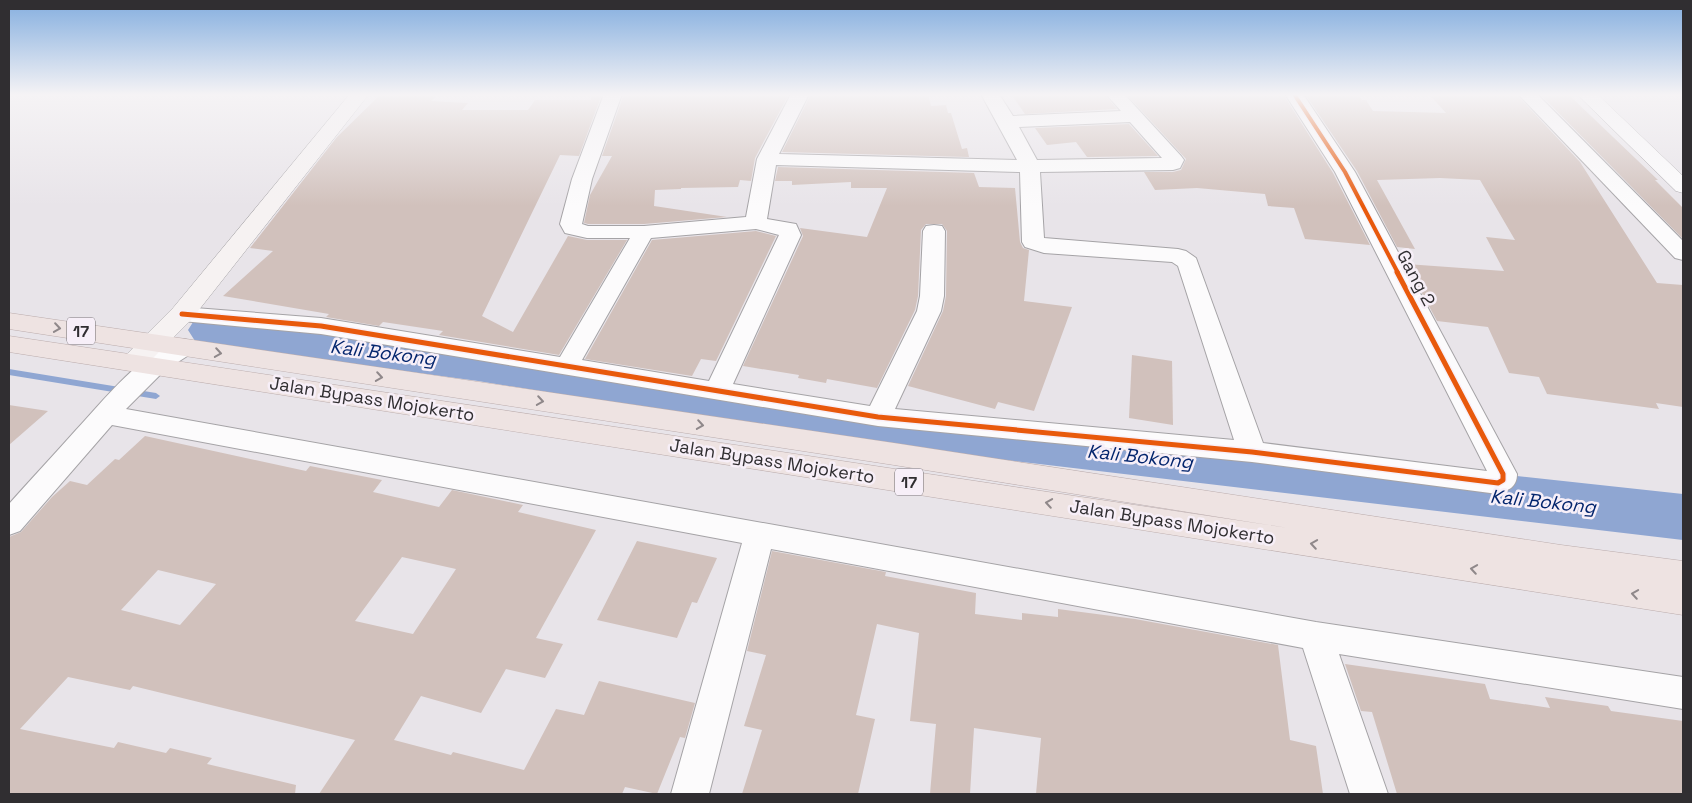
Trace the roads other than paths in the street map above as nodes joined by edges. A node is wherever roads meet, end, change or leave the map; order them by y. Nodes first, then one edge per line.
1 (330, 131) edge
2 (599, 131) edge
3 (781, 131) edge
4 (1012, 131) edge
5 (1149, 131) edge
6 (1319, 131) edge
7 (1564, 131) edge
8 (1625, 131) edge
9 (767, 159) junction
10 (1030, 166) junction
11 (1683, 187) edge
12 (756, 223) junction
13 (934, 231) dead end
14 (644, 232) junction
15 (1683, 253) edge
16 (182, 314) junction
17 (9, 321) edge
18 (9, 344) edge
19 (147, 361) junction
20 (566, 368) junction
21 (716, 391) junction
22 (112, 407) junction
23 (878, 417) junction
24 (1252, 452) junction
25 (9, 523) edge
26 (758, 535) junction
27 (1683, 574) edge
28 (1683, 601) edge
29 (1316, 636) junction
30 (1683, 693) edge
31 (690, 794) edge
32 (1369, 794) edge

1 - 16 main road
2 - 14 street
3 - 9 street
4 - 10 street
5 - 10 street
6 - 24 street, Gang 2
7 - 15 street
8 - 11 street
9 - 10 street
9 - 12 street
10 - 24 street
12 - 14 street
12 - 21 street
13 - 23 street
14 - 20 street
16 - 19 main road
16 - 20 street
17 -> 19 highway, Jalan Bypass Mojokerto / 17
18 - 19 highway, Jalan Bypass Mojokerto / 17
19 - 22 street
19 -> 27 highway, Jalan Bypass Mojokerto / 17
28 -> 19 highway, Jalan Bypass Mojokerto / 17
20 - 21 street
21 - 23 street
22 - 25 street
22 - 26 street
23 - 24 street
26 - 29 street
26 - 31 street
29 - 30 street
29 - 32 street

